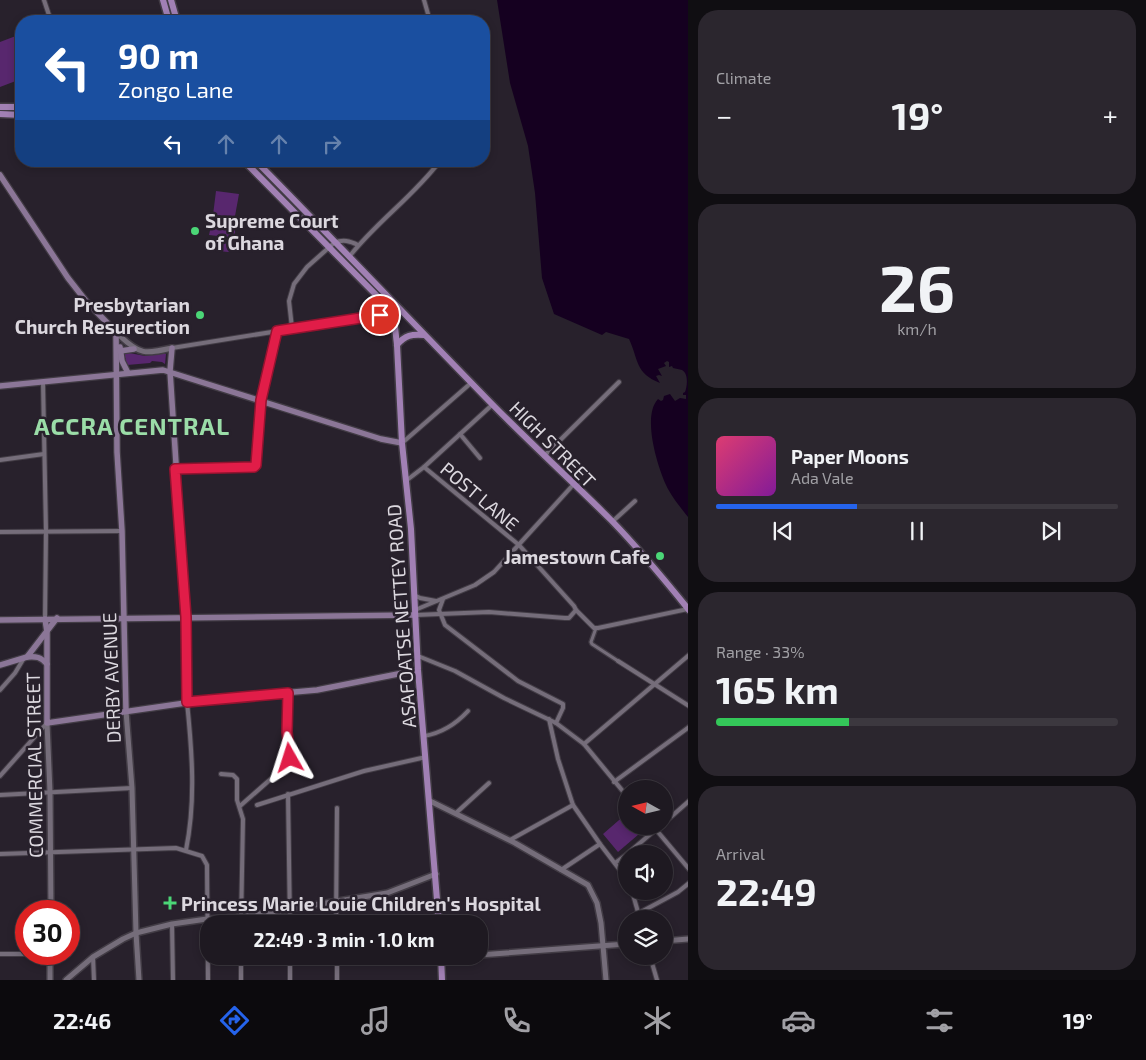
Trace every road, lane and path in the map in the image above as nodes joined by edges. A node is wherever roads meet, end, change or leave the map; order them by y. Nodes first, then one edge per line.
1 (44, 0) edge
2 (163, 0) edge
3 (170, 0) edge
4 (424, 0) edge
5 (49, 15) edge
6 (167, 15) edge
7 (175, 15) edge
8 (428, 15) edge
9 (0, 107) edge
10 (15, 107) edge
11 (2, 115) edge
12 (15, 115) edge
13 (250, 167) edge
14 (261, 167) edge
15 (435, 167) edge
16 (0, 175) edge
17 (332, 245) junction
18 (358, 245) junction
19 (348, 257) junction
20 (394, 302) junction
21 (390, 310) junction
22 (292, 328) junction
23 (277, 331) junction
24 (118, 334) junction
25 (424, 335) junction
26 (397, 345) junction
27 (172, 348) junction
28 (134, 349) junction
29 (120, 351) junction
30 (170, 371) junction
31 (128, 373) junction
32 (116, 376) junction
33 (43, 382) junction
34 (619, 382) dead end
35 (472, 383) junction
36 (0, 386) edge
37 (261, 400) junction
38 (492, 404) junction
39 (460, 434) junction
40 (402, 443) junction
41 (44, 454) junction
42 (544, 456) junction
43 (480, 458) dead end
44 (0, 460) edge
45 (424, 467) junction
46 (175, 469) junction
47 (406, 480) junction
48 (573, 485) junction
49 (635, 501) dead end
50 (612, 522) junction
51 (46, 531) junction
52 (122, 531) junction
53 (0, 532) edge
54 (519, 545) junction
55 (414, 595) junction
56 (443, 599) junction
57 (436, 601) junction
58 (688, 609) edge
59 (576, 610) junction
60 (415, 612) junction
61 (440, 614) junction
62 (186, 617) junction
63 (57, 618) junction
64 (124, 618) junction
65 (45, 619) junction
66 (0, 620) edge
67 (596, 628) junction
68 (47, 632) junction
69 (688, 655) edge
70 (418, 656) junction
71 (25, 657) junction
72 (618, 661) joint
73 (47, 664) junction
74 (0, 665) edge
75 (418, 670) junction
76 (655, 684) junction
77 (0, 690) edge
78 (288, 693) junction
79 (187, 702) junction
80 (688, 706) edge
81 (126, 711) junction
82 (468, 712) dead end
83 (549, 719) junction
84 (47, 723) junction
85 (556, 723) junction
86 (688, 727) edge
87 (424, 736) junction
88 (584, 744) junction
89 (426, 758) junction
90 (222, 774) dead end
91 (0, 776) edge
92 (614, 782) junction
93 (490, 783) dead end
94 (618, 787) edge
95 (132, 788) junction
96 (50, 792) junction
97 (288, 794) junction
98 (0, 796) edge
99 (430, 801) junction
100 (688, 801) edge
101 (257, 805) dead end
102 (573, 805) junction
103 (240, 806) junction
104 (337, 808) dead end
105 (456, 813) junction
106 (673, 815) edge
107 (647, 835) edge
108 (662, 835) edge
109 (510, 840) junction
110 (600, 844) junction
111 (637, 845) edge
112 (186, 850) junction
113 (134, 851) junction
114 (0, 854) edge
115 (50, 854) junction
116 (616, 863) joint
117 (618, 866) edge
118 (688, 869) edge
119 (561, 870) junction
120 (436, 874) junction
121 (688, 883) edge
122 (51, 900) edge
123 (337, 902) junction
124 (289, 909) junction
125 (645, 910) edge
126 (207, 915) edge
127 (241, 915) edge
128 (253, 915) edge
129 (289, 915) edge
130 (336, 915) edge
131 (438, 915) edge
132 (200, 920) edge
133 (172, 924) junction
134 (136, 933) junction
135 (688, 939) edge
136 (673, 940) edge
137 (618, 944) edge
138 (603, 945) junction
139 (0, 954) edge
140 (15, 954) edge
141 (488, 954) edge
142 (93, 957) junction
143 (50, 965) edge
144 (208, 965) edge
145 (241, 965) edge
146 (290, 965) edge
147 (337, 965) edge
148 (442, 965) edge
149 (653, 965) edge
150 (50, 980) edge
151 (66, 980) edge
152 (94, 980) edge
153 (139, 980) edge
154 (174, 980) edge
155 (208, 980) edge
156 (241, 980) edge
157 (290, 980) edge
158 (337, 980) edge
159 (442, 980) edge
160 (606, 980) edge
161 (657, 980) edge

1 - 5 street
2 - 6 main road
3 - 7 main road
4 - 8 street
9 - 10 main road
11 - 12 main road
13 - 17 main road
14 - 17 main road
15 - 18 street
16 - 24 main road
17 - 18 street
17 - 19 main road, HIGH STREET
17 - 21 main road
17 - 22 street
18 - 19 street
19 - 20 main road, HIGH STREET
20 - 21 main road
20 - 25 main road, HIGH STREET
21 - 22 street
21 - 26 main road, ASAFOATSE NETTEY ROAD
22 - 23 street
23 - 27 street
23 - 37 street
24 - 28 street
24 - 29 main road
24 - 32 main road, DERBY AVENUE
25 - 26 main road
25 - 35 main road, HIGH STREET
26 - 40 main road, ASAFOATSE NETTEY ROAD
27 - 28 street
27 - 30 main road
28 - 29 main road
29 - 31 main road
30 - 31 main road
30 - 37 main road
30 - 46 main road
31 - 32 main road
32 - 33 main road
32 - 52 main road, DERBY AVENUE
33 - 36 main road
33 - 41 street
34 - 42 street
35 - 38 main road, HIGH STREET
35 - 40 street
37 - 40 main road
37 - 46 street
38 - 39 street
38 - 42 main road, HIGH STREET
39 - 43 street
39 - 45 street
40 - 47 main road, ASAFOATSE NETTEY ROAD
41 - 44 street
41 - 51 street
42 - 48 main road, HIGH STREET
45 - 47 street
45 - 54 street, POST LANE
46 - 62 main road
47 - 55 main road, ASAFOATSE NETTEY ROAD
48 - 50 main road, HIGH STREET
48 - 54 street
49 - 50 street
50 - 58 main road, HIGH STREET
51 - 52 street
51 - 53 street
51 - 65 street
52 - 64 main road, DERBY AVENUE
54 - 56 street
54 - 59 street, POST LANE
55 - 57 street
55 - 60 main road, ASAFOATSE NETTEY ROAD
56 - 57 street
56 - 61 street
57 - 60 street
58 - 67 street
59 - 61 street
59 - 67 street, POST LANE
60 - 61 street
60 - 62 main road
60 - 70 main road, ASAFOATSE NETTEY ROAD
61 - 85 street
62 - 64 main road
62 - 79 main road
63 - 64 main road
63 - 65 main road
63 - 68 main road
64 - 81 main road, DERBY AVENUE
65 - 66 main road
65 - 68 main road, COMMERCIAL STREET
67 - 72 street
68 - 71 main road
68 - 73 main road, COMMERCIAL STREET
69 - 76 street
70 - 75 main road, ASAFOATSE NETTEY ROAD
70 - 83 street
71 - 73 main road
71 - 74 main road
71 - 77 street
72 - 76 street
73 - 84 main road, COMMERCIAL STREET
75 - 78 main road
75 - 87 main road, ASAFOATSE NETTEY ROAD
76 - 80 street
76 - 88 street
78 - 79 main road
78 - 103 street
79 - 81 main road
79 - 112 street
81 - 84 main road
81 - 95 street, DERBY AVENUE
82 - 87 street
83 - 85 street
83 - 102 street
84 - 91 street
84 - 96 street, COMMERCIAL STREET
85 - 88 street
86 - 92 street
87 - 89 main road, ASAFOATSE NETTEY ROAD
88 - 92 street
89 - 97 street
89 - 99 main road, ASAFOATSE NETTEY ROAD
90 - 103 street
92 - 94 street
93 - 105 street
95 - 96 street
95 - 113 street, DERBY AVENUE
96 - 98 street
96 - 115 street, COMMERCIAL STREET
97 - 101 street
97 - 124 street
99 - 105 street
99 - 120 main road, ASAFOATSE NETTEY ROAD
100 - 106 street
102 - 109 street
102 - 110 street
103 - 127 street
104 - 123 street
105 - 109 street
107 - 111 street
108 - 118 street
109 - 119 street
110 - 116 street
110 - 119 street
112 - 113 street
112 - 126 street
113 - 115 street
113 - 134 street, DERBY AVENUE
114 - 115 street
115 - 122 street, COMMERCIAL STREET
116 - 117 street
119 - 138 street
120 - 123 street
120 - 131 main road, ASAFOATSE NETTEY ROAD
121 - 125 street
123 - 124 street
123 - 130 street
124 - 128 street
124 - 129 street
132 - 133 street
133 - 134 street
133 - 154 street
134 - 142 street
134 - 153 street, DERBY AVENUE
135 - 136 street
137 - 138 street
138 - 141 street
138 - 160 street
139 - 140 street
142 - 151 street
142 - 152 street
143 - 150 street
144 - 155 street
145 - 156 street
146 - 157 street
147 - 158 street
148 - 159 main road
149 - 161 street

